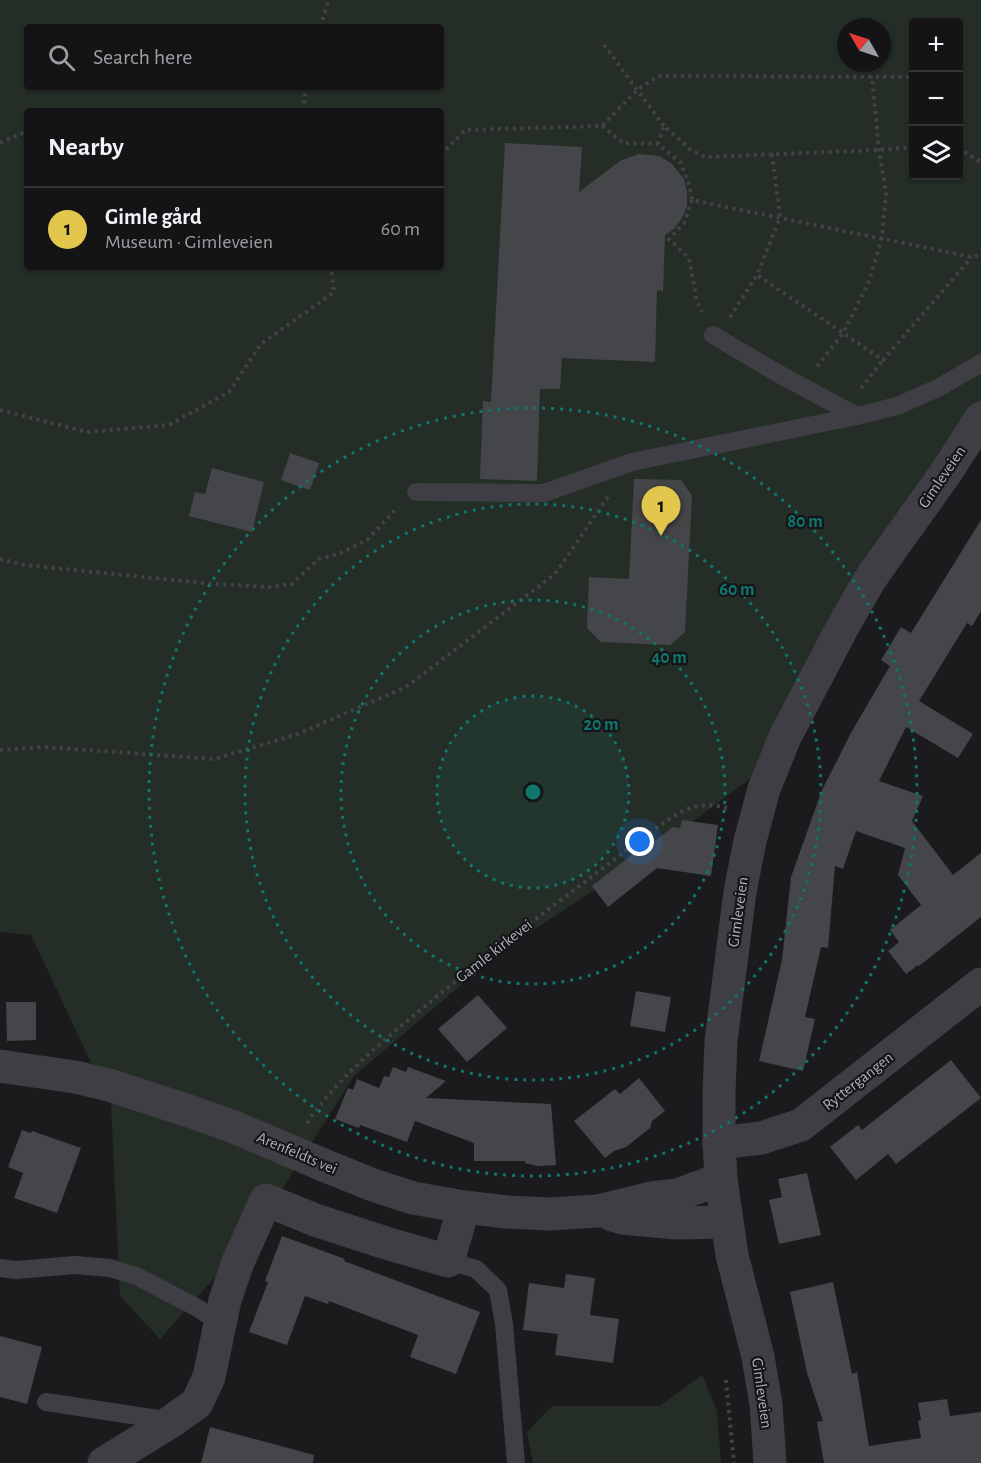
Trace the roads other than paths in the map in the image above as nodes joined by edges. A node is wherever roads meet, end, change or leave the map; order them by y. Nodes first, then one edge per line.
1 (713, 335) road end
2 (981, 363) edge
3 (851, 412) junction
4 (981, 418) edge
5 (416, 492) road end
6 (981, 984) edge
7 (0, 1066) edge
8 (719, 1143) junction
9 (721, 1179) junction
10 (464, 1207) junction
11 (598, 1211) junction
12 (727, 1222) junction
13 (448, 1261) junction
14 (0, 1268) edge
15 (220, 1323) junction
16 (46, 1402) dead end
17 (172, 1421) junction
18 (104, 1463) edge
19 (516, 1463) edge
20 (770, 1463) edge

1 - 3 lane
2 - 3 lane
3 - 5 lane
4 - 8 street, Gimleveien
6 - 8 street, Ryttergangen
7 - 10 street, Arenfeldts vei
8 - 9 street, Gimleveien
9 - 11 street, Arenfeldts vei
9 - 12 street, Gimleveien
10 - 11 street, Arenfeldts vei
10 - 13 street
11 - 12 street, Arenfeldts vei
12 - 20 street, Gimleveien
13 - 15 street
13 - 19 lane
14 - 15 lane
15 - 17 street
16 - 17 lane
17 - 18 street

